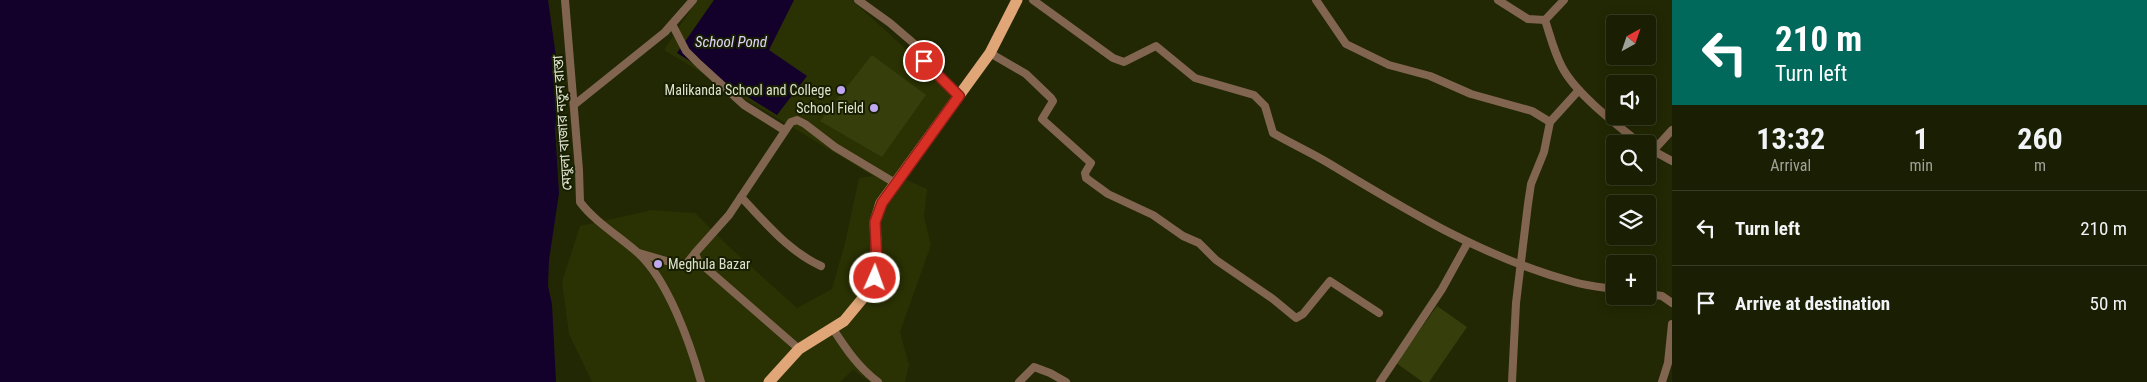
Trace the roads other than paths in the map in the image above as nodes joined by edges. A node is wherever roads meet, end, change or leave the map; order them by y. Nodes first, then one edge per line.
1 (565, 0) edge
2 (693, 0) edge
3 (858, 0) edge
4 (1017, 0) edge
5 (1033, 0) edge
6 (1498, 0) edge
7 (1564, 0) edge
8 (1320, 1) edge
9 (1545, 20) junction
10 (672, 24) junction
11 (990, 53) junction
12 (1579, 90) junction
13 (959, 96) junction
14 (574, 105) junction
15 (1550, 122) junction
16 (784, 130) junction
17 (1672, 130) edge
18 (1630, 135) edge
19 (1656, 145) edge
20 (1656, 153) edge
21 (1672, 161) edge
22 (895, 183) junction
23 (741, 197) junction
24 (1468, 242) junction
25 (638, 252) junction
26 (695, 253) junction
27 (1520, 265) junction
28 (821, 266) dead end
29 (1606, 287) edge
30 (1656, 295) edge
31 (1672, 303) edge
32 (1379, 313) dead end
33 (1672, 324) edge
34 (833, 329) junction
35 (799, 349) junction
36 (701, 382) edge
37 (769, 382) edge
38 (878, 382) edge
39 (1019, 382) edge
40 (1066, 382) edge
41 (1380, 382) edge
42 (1512, 382) edge
43 (1662, 382) edge

1 - 14 street, মেঘুলা বাজার নতুন রাস্তা
2 - 10 street
3 - 13 street
4 - 11 main road
5 - 24 street
6 - 9 street
7 - 9 street
8 - 15 street
9 - 12 street
10 - 14 street
10 - 16 street
11 - 13 main road
11 - 32 street
12 - 15 street
12 - 18 street
13 - 22 main road
14 - 25 street, মেঘুলা বাজার নতুন রাস্তা
15 - 27 street
16 - 22 street
16 - 23 street
17 - 19 street
20 - 21 street
22 - 34 main road
23 - 26 street
23 - 28 street
24 - 27 street
24 - 41 street
25 - 26 street
25 - 36 street, মেঘুলা বাজার নতুন রাস্তা
26 - 35 street
27 - 29 street
27 - 42 street
30 - 31 street
33 - 43 street
34 - 35 main road
34 - 38 street
35 - 37 main road
39 - 40 street

